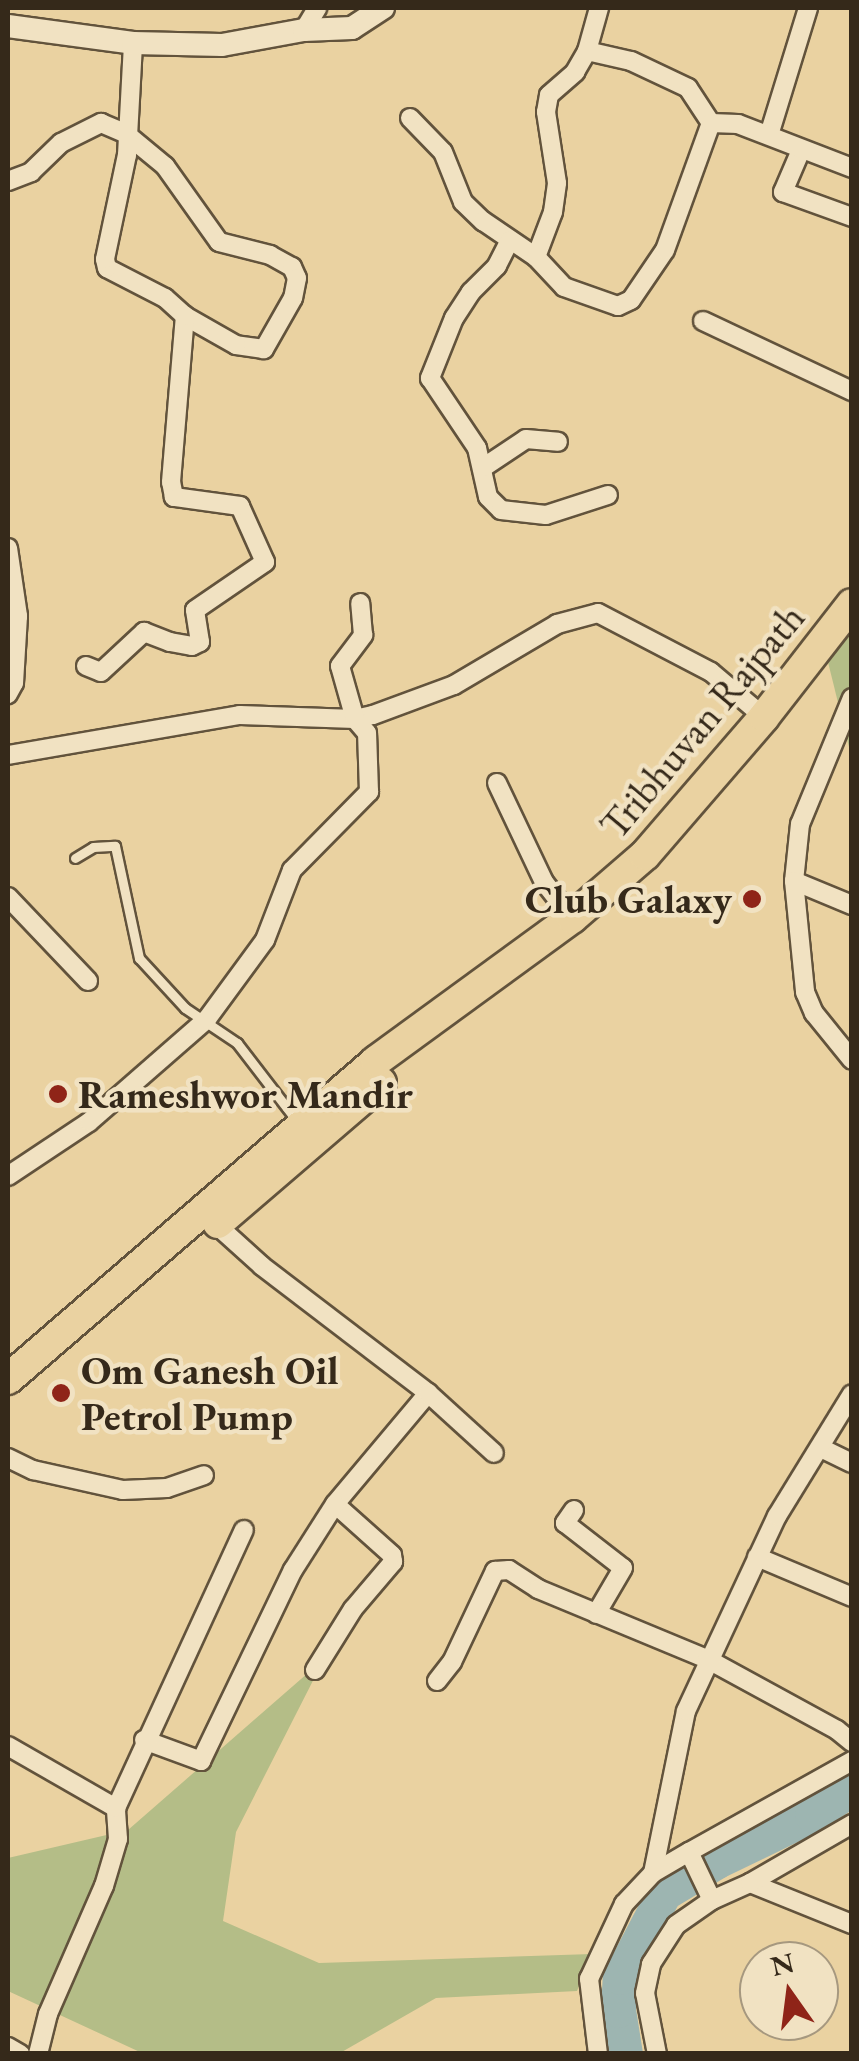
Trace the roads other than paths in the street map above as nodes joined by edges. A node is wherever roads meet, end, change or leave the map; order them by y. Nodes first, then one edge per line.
1 (317, 8) edge
2 (383, 8) edge
3 (599, 8) edge
4 (808, 8) edge
5 (8, 26) edge
6 (304, 30) junction
7 (134, 43) junction
8 (588, 52) junction
9 (410, 118) dead end
10 (712, 123) junction
11 (125, 133) junction
12 (769, 135) junction
13 (802, 150) junction
14 (852, 168) edge
15 (8, 181) edge
16 (852, 217) edge
17 (510, 240) junction
18 (536, 257) junction
19 (185, 316) junction
20 (703, 321) dead end
21 (852, 390) edge
22 (558, 442) dead end
23 (484, 467) junction
24 (608, 495) dead end
25 (8, 548) edge
26 (360, 602) dead end
27 (852, 604) edge
28 (86, 666) dead end
29 (8, 694) edge
30 (852, 698) edge
31 (764, 717) junction
32 (354, 719) junction
33 (8, 755) edge
34 (497, 784) dead end
35 (75, 858) dead end
36 (794, 881) junction
37 (8, 898) edge
38 (852, 904) edge
39 (572, 918) junction
40 (88, 981) dead end
41 (207, 1018) junction
42 (852, 1060) edge
43 (308, 1133) junction
44 (8, 1176) edge
45 (209, 1218) junction
46 (8, 1379) edge
47 (428, 1393) junction
48 (8, 1394) edge
49 (852, 1394) edge
50 (822, 1448) junction
51 (494, 1453) dead end
52 (8, 1458) edge
53 (852, 1463) edge
54 (204, 1475) dead end
55 (334, 1504) junction
56 (574, 1510) dead end
57 (244, 1530) dead end
58 (757, 1557) junction
59 (852, 1597) edge
60 (596, 1614) junction
61 (707, 1659) junction
62 (315, 1670) dead end
63 (437, 1681) dead end
64 (144, 1740) junction
65 (852, 1742) edge
66 (8, 1746) edge
67 (852, 1761) edge
68 (116, 1808) junction
69 (852, 1824) edge
70 (691, 1856) junction
71 (653, 1873) junction
72 (750, 1883) junction
73 (709, 1894) junction
74 (852, 1924) edge
75 (8, 2047) edge
76 (20, 2054) edge
77 (38, 2054) edge
78 (598, 2054) edge
79 (657, 2054) edge

1 - 6 street
2 - 6 street
3 - 8 street
4 - 12 street
5 - 7 street
6 - 7 street
7 - 11 street
8 - 10 street
8 - 18 street
9 - 17 street
10 - 12 street
10 - 18 street
11 - 15 street
11 - 19 street
11 - 19 street
12 - 13 street
13 - 14 street
13 - 16 street
17 - 18 street
17 - 23 street
19 - 28 street
20 - 21 street
22 - 23 street
23 - 24 street
25 - 29 street
26 - 32 street
27 - 31 highway, Tribhuvan Rajpath
30 - 36 street
31 - 32 street
31 - 39 highway, Tribhuvan Rajpath
32 - 33 street
32 - 41 street
34 - 39 street
35 - 41 lane
36 - 38 street
36 - 42 street
37 - 40 street
39 - 43 highway, Tribhuvan Rajpath
41 - 43 lane
41 - 44 street
43 - 45 highway, Tribhuvan Rajpath
45 - 46 highway, Tribhuvan Rajpath
45 - 47 street
45 - 48 highway, Tribhuvan Rajpath
47 - 51 street
47 - 55 street
49 - 50 street
50 - 53 street
50 - 58 street
52 - 54 street
55 - 62 street
55 - 64 street
56 - 60 street
57 - 64 street
58 - 59 street
58 - 61 street
60 - 61 street
60 - 63 street
61 - 65 street
61 - 71 street
64 - 68 street
66 - 68 street
67 - 70 street
68 - 77 street
69 - 72 street
70 - 71 street
70 - 73 street
71 - 78 street
72 - 73 street
72 - 74 street
73 - 79 street
75 - 76 street

